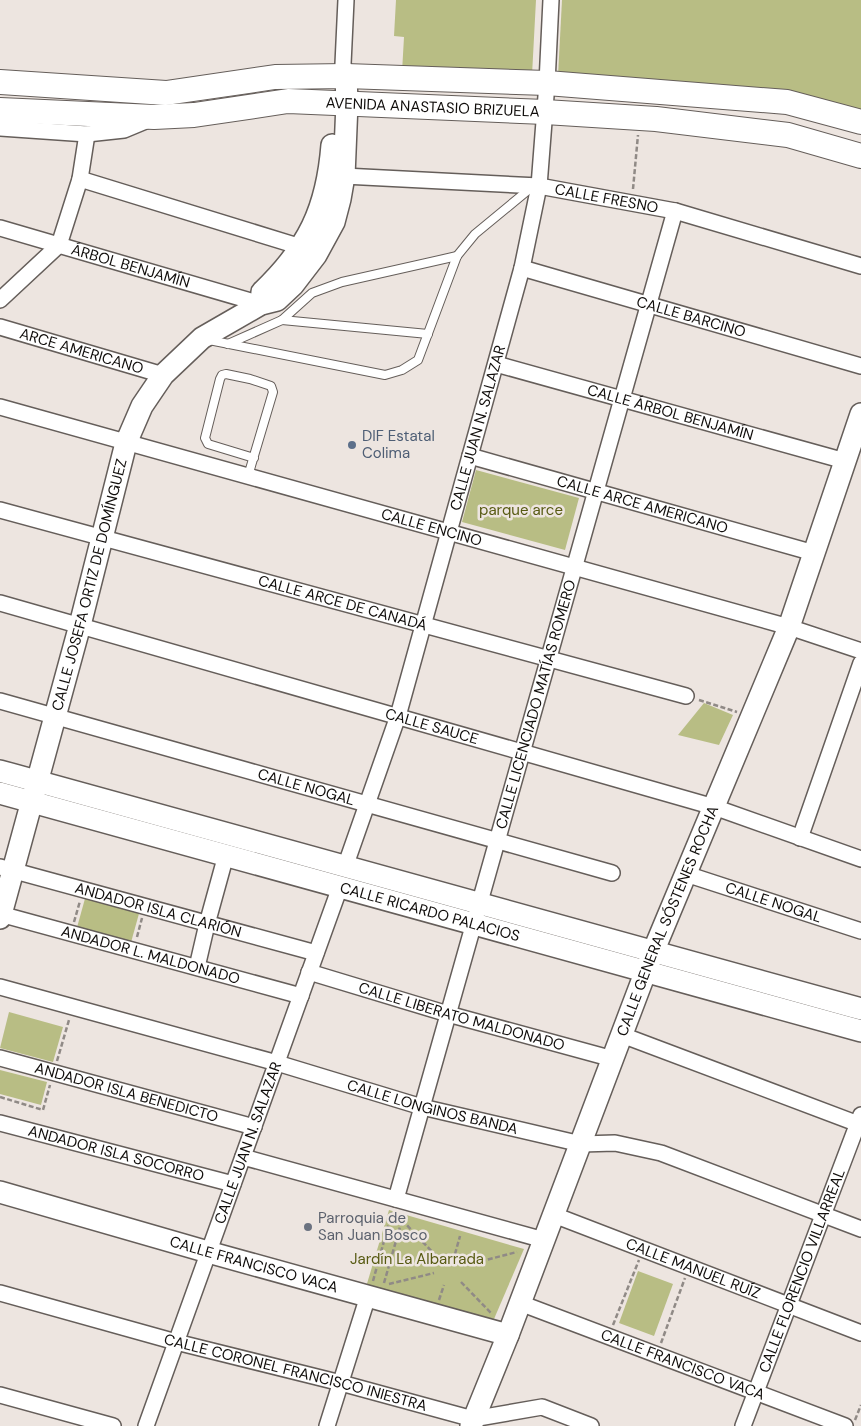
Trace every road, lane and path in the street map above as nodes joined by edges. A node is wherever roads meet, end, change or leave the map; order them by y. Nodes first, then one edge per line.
1 (346, 0) edge
2 (551, 0) edge
3 (341, 72) junction
4 (0, 82) edge
5 (547, 83) junction
6 (341, 103) junction
7 (0, 110) edge
8 (545, 112) junction
9 (154, 117) junction
10 (639, 118) junction
11 (861, 122) edge
12 (0, 128) edge
13 (87, 134) junction
14 (861, 156) edge
15 (344, 176) junction
16 (80, 179) junction
17 (536, 186) junction
18 (632, 203) junction
19 (676, 211) junction
20 (0, 228) edge
21 (59, 245) junction
22 (301, 247) junction
23 (457, 256) junction
24 (861, 266) edge
25 (522, 268) junction
26 (0, 300) edge
27 (261, 304) junction
28 (649, 305) junction
29 (282, 320) junction
30 (0, 327) edge
31 (428, 334) junction
32 (202, 338) junction
33 (228, 344) junction
34 (496, 364) junction
35 (861, 366) edge
36 (163, 375) junction
37 (622, 399) junction
38 (0, 408) edge
39 (861, 414) edge
40 (126, 443) junction
41 (470, 456) junction
42 (254, 458) junction
43 (845, 461) junction
44 (248, 476) junction
45 (596, 492) junction
46 (0, 510) edge
47 (449, 532) junction
48 (103, 538) junction
49 (814, 553) junction
50 (575, 567) junction
51 (0, 603) edge
52 (80, 625) junction
53 (424, 625) junction
54 (789, 627) junction
55 (861, 651) edge
56 (549, 659) junction
57 (861, 663) edge
58 (686, 696) joint
59 (0, 701) edge
60 (398, 716) junction
61 (55, 717) junction
62 (751, 717) junction
63 (522, 753) junction
64 (0, 771) edge
65 (36, 792) junction
66 (0, 793) edge
67 (368, 804) junction
68 (714, 807) junction
69 (800, 838) junction
70 (497, 841) junction
71 (226, 855) junction
72 (861, 859) edge
73 (7, 869) edge
74 (612, 873) dead end
75 (686, 874) junction
76 (343, 877) junction
77 (83, 890) junction
78 (144, 907) junction
79 (477, 914) junction
80 (0, 916) edge
81 (206, 924) junction
82 (861, 931) edge
83 (70, 933) junction
84 (133, 950) junction
85 (316, 953) junction
86 (650, 962) junction
87 (196, 967) junction
88 (310, 972) junction
89 (0, 987) edge
90 (301, 996) junction
91 (861, 1009) edge
92 (448, 1014) junction
93 (861, 1031) edge
94 (622, 1035) junction
95 (0, 1058) edge
96 (613, 1060) junction
97 (277, 1063) junction
98 (422, 1107) junction
99 (860, 1121) edge
100 (0, 1123) edge
101 (254, 1128) junction
102 (580, 1144) junction
103 (243, 1157) junction
104 (233, 1184) junction
105 (0, 1192) edge
106 (396, 1198) junction
107 (823, 1214) junction
108 (554, 1215) junction
109 (861, 1229) edge
110 (460, 1236) dead end
111 (544, 1240) junction
112 (643, 1249) junction
113 (208, 1252) junction
114 (517, 1252) dead end
115 (454, 1254) dead end
116 (438, 1258) dead end
117 (466, 1265) dead end
118 (689, 1267) junction
119 (434, 1273) dead end
120 (461, 1282) dead end
121 (444, 1285) dead end
122 (0, 1293) edge
123 (368, 1296) junction
124 (439, 1300) dead end
125 (520, 1303) junction
126 (789, 1305) junction
127 (491, 1313) dead end
128 (861, 1333) edge
129 (508, 1335) junction
130 (608, 1337) junction
131 (176, 1342) junction
132 (657, 1355) junction
133 (341, 1383) junction
134 (756, 1392) junction
135 (0, 1395) edge
136 (861, 1405) edge
137 (472, 1422) edge
138 (113, 1426) edge
139 (146, 1426) edge
140 (328, 1426) edge
141 (591, 1426) edge
142 (743, 1426) edge
143 (844, 1426) edge
144 (853, 1426) edge

1 - 3 street
2 - 5 street, CALLE JUAN N. SALAZAR
3 - 4 main road, AVENIDA ANASTASIO BRIZUELA
3 - 5 main road, AVENIDA ANASTASIO BRIZUELA
3 - 6 street, CALLE JOSEFA ORTIZ DE DOMÍNGUEZ
5 - 8 street, CALLE JUAN N. SALAZAR
5 - 11 main road, AVENIDA ANASTASIO BRIZUELA
6 - 8 main road, AVENIDA ANASTASIO BRIZUELA
6 - 9 main road, AVENIDA ANASTASIO BRIZUELA
6 - 15 street, CALLE JOSEFA ORTIZ DE DOMÍNGUEZ
6 - 22 street, CALLE JOSEFA ORTIZ DE DOMÍNGUEZ
7 - 9 main road, AVENIDA ANASTASIO BRIZUELA
8 - 10 main road, AVENIDA ANASTASIO BRIZUELA
8 - 17 street, CALLE JUAN N. SALAZAR
9 - 13 street
10 - 14 main road, AVENIDA ANASTASIO BRIZUELA
10 - 18 path
12 - 13 street
13 - 16 street
15 - 17 street, CALLE FRESNO
15 - 27 street, CALLE JOSEFA ORTIZ DE DOMÍNGUEZ
16 - 21 street
16 - 22 street
17 - 18 street, CALLE FRESNO
17 - 23 lane
17 - 25 street, CALLE JUAN N. SALAZAR
18 - 19 street, CALLE FRESNO
19 - 24 street, CALLE FRESNO
19 - 28 street, CALLE LICENCIADO MATÍAS ROMERO
20 - 21 street, ÁRBOL BENJAMÍN
21 - 26 street
21 - 27 street, ÁRBOL BENJAMÍN
22 - 27 street, CALLE JOSEFA ORTIZ DE DOMÍNGUEZ
23 - 29 lane
23 - 31 lane
25 - 28 street, CALLE BARCINO
25 - 34 street, CALLE JUAN N. SALAZAR
27 - 32 street, CALLE JOSEFA ORTIZ DE DOMÍNGUEZ
28 - 35 street, CALLE BARCINO
28 - 37 street, CALLE LICENCIADO MATÍAS ROMERO
29 - 31 lane
29 - 33 lane
30 - 36 street, ARCE AMERICANO
31 - 33 lane
32 - 33 lane
32 - 36 street, CALLE JOSEFA ORTIZ DE DOMÍNGUEZ
34 - 37 street, CALLE ÁRBOL BENJAMÍN
34 - 41 street, CALLE JUAN N. SALAZAR
36 - 40 street, CALLE JOSEFA ORTIZ DE DOMÍNGUEZ
37 - 43 street, CALLE ÁRBOL BENJAMÍN
37 - 45 street, CALLE LICENCIADO MATÍAS ROMERO
38 - 40 street, CALLE ENCINO
39 - 43 street, CALLE GENERAL SÓSTENES ROCHA
40 - 44 street, CALLE ENCINO
40 - 48 street, CALLE JOSEFA ORTIZ DE DOMÍNGUEZ
41 - 45 street, CALLE ARCE AMERICANO
41 - 47 street, CALLE JUAN N. SALAZAR
42 - 42 lane
42 - 44 lane
43 - 49 street, CALLE GENERAL SÓSTENES ROCHA
44 - 47 street, CALLE ENCINO
45 - 49 street, CALLE ARCE AMERICANO
45 - 50 street, CALLE LICENCIADO MATÍAS ROMERO
46 - 48 street, CALLE ARCE DE CANADÁ
47 - 50 street, CALLE ENCINO
47 - 53 street, CALLE JUAN N. SALAZAR
48 - 52 street, CALLE JOSEFA ORTIZ DE DOMÍNGUEZ
48 - 53 street, CALLE ARCE DE CANADÁ
49 - 54 street, CALLE GENERAL SÓSTENES ROCHA
50 - 54 street, CALLE ENCINO
50 - 56 street, CALLE LICENCIADO MATÍAS ROMERO
51 - 52 street, CALLE SAUCE
52 - 60 street, CALLE SAUCE
52 - 61 street, CALLE JOSEFA ORTIZ DE DOMÍNGUEZ
53 - 56 street, CALLE ARCE DE CANADÁ
53 - 60 street, CALLE JUAN N. SALAZAR
54 - 55 street, CALLE ENCINO
54 - 62 street, CALLE GENERAL SÓSTENES ROCHA
56 - 58 street, CALLE ARCE DE CANADÁ
56 - 63 street, CALLE LICENCIADO MATÍAS ROMERO
57 - 69 street
58 - 62 path
59 - 61 street, CALLE NOGAL
60 - 63 street, CALLE SAUCE
60 - 67 street, CALLE JUAN N. SALAZAR
61 - 65 street, CALLE JOSEFA ORTIZ DE DOMÍNGUEZ
61 - 67 street, CALLE NOGAL
62 - 68 street, CALLE GENERAL SÓSTENES ROCHA
63 - 68 street, CALLE SAUCE
63 - 70 street, CALLE LICENCIADO MATÍAS ROMERO
64 - 65 street, CALLE RICARDO PALACIOS
65 - 66 street, CALLE RICARDO PALACIOS
65 - 71 street, CALLE RICARDO PALACIOS
65 - 73 street, CALLE JOSEFA ORTIZ DE DOMÍNGUEZ
65 - 76 street, CALLE RICARDO PALACIOS
67 - 70 street, CALLE NOGAL
67 - 76 street, CALLE JUAN N. SALAZAR
68 - 69 street, CALLE SAUCE
68 - 75 street, CALLE GENERAL SÓSTENES ROCHA
69 - 72 street, CALLE SAUCE
70 - 74 street, CALLE NOGAL
70 - 79 street, CALLE LICENCIADO MATÍAS ROMERO
71 - 76 street, CALLE RICARDO PALACIOS
71 - 81 street
73 - 77 street, ANDADOR ISLA CLARIÓN
73 - 80 street, CALLE JOSEFA ORTIZ DE DOMÍNGUEZ
75 - 82 street, CALLE NOGAL
75 - 86 street, CALLE GENERAL SÓSTENES ROCHA
76 - 79 street, CALLE RICARDO PALACIOS
76 - 85 street, CALLE JUAN N. SALAZAR
77 - 78 street, ANDADOR ISLA CLARIÓN
77 - 83 path
78 - 81 street, ANDADOR ISLA CLARIÓN
78 - 84 path
79 - 86 street, CALLE RICARDO PALACIOS
79 - 92 street, CALLE LICENCIADO MATÍAS ROMERO
80 - 83 street, ANDADOR L. MALDONADO
81 - 85 street, ANDADOR ISLA CLARIÓN
81 - 87 street
83 - 84 street, ANDADOR L. MALDONADO
84 - 87 street, ANDADOR L. MALDONADO
85 - 88 street, CALLE JUAN N. SALAZAR
86 - 91 street, CALLE RICARDO PALACIOS
86 - 93 street, CALLE RICARDO PALACIOS
86 - 94 street, CALLE GENERAL SÓSTENES ROCHA
87 - 90 street, ANDADOR L. MALDONADO
88 - 90 street, CALLE JUAN N. SALAZAR
88 - 92 street, CALLE LIBERATO MALDONADO
89 - 97 street, CALLE LONGINOS BANDA
90 - 97 street, CALLE JUAN N. SALAZAR
92 - 96 street, CALLE LIBERATO MALDONADO
92 - 98 street, CALLE LICENCIADO MATÍAS ROMERO
94 - 96 street, CALLE GENERAL SÓSTENES ROCHA
94 - 99 street
95 - 101 street, ANDADOR ISLA BENEDICTO
96 - 102 street, CALLE GENERAL SÓSTENES ROCHA
97 - 98 street, CALLE LONGINOS BANDA
97 - 101 street, CALLE JUAN N. SALAZAR
98 - 102 street, CALLE LONGINOS BANDA
98 - 106 street, CALLE LICENCIADO MATÍAS ROMERO
99 - 107 street, CALLE FLORENCIO VILLARREAL
100 - 104 street, ANDADOR ISLA SOCORRO
101 - 103 street, CALLE JUAN N. SALAZAR
102 - 107 street, CALLE LONGINOS BANDA
102 - 108 street, CALLE GENERAL SÓSTENES ROCHA
103 - 104 street, CALLE JUAN N. SALAZAR
103 - 106 street
104 - 113 street, CALLE JUAN N. SALAZAR
105 - 113 street, CALLE FRANCISCO VACA
106 - 111 street
106 - 123 path
107 - 109 street, CALLE LONGINOS BANDA
107 - 126 street, CALLE FLORENCIO VILLARREAL
108 - 111 street, CALLE GENERAL SÓSTENES ROCHA
108 - 112 street, CALLE MANUEL RUÍZ
110 - 115 path
111 - 125 street, CALLE GENERAL SÓSTENES ROCHA
112 - 118 street, CALLE MANUEL RUÍZ
112 - 130 path
113 - 123 street, CALLE FRANCISCO VACA
113 - 131 street, CALLE JUAN N. SALAZAR
114 - 117 path
116 - 119 path
118 - 126 street, CALLE MANUEL RUÍZ
118 - 132 path
120 - 127 path
121 - 124 path
122 - 131 street, CALLE CORONEL FRANCISCO INIESTRA
123 - 129 street, CALLE FRANCISCO VACA
123 - 133 street
125 - 129 street, CALLE GENERAL SÓSTENES ROCHA
125 - 130 street, CALLE FRANCISCO VACA
126 - 128 street, CALLE MANUEL RUÍZ
126 - 134 street, CALLE FLORENCIO VILLARREAL
129 - 137 street, CALLE GENERAL SÓSTENES ROCHA
130 - 132 street, CALLE FRANCISCO VACA
131 - 133 street, CALLE CORONEL FRANCISCO INIESTRA
131 - 139 street, CALLE JUAN N. SALAZAR
132 - 134 street, CALLE FRANCISCO VACA
133 - 137 street, CALLE CORONEL FRANCISCO INIESTRA
133 - 140 street
134 - 142 street, CALLE FLORENCIO VILLARREAL
134 - 143 street, CALLE FRANCISCO VACA
135 - 138 street
136 - 144 path
137 - 141 street, CALLE CORONEL FRANCISCO INIESTRA

